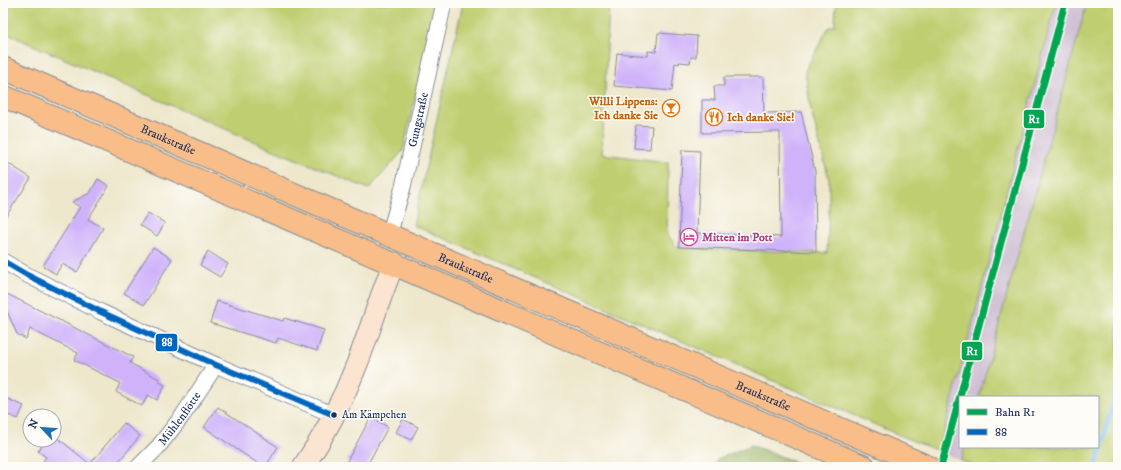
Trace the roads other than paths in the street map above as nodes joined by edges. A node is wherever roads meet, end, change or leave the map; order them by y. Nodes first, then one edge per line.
1 (444, 3) edge
2 (3, 68) edge
3 (3, 96) edge
4 (389, 235) junction
5 (3, 261) edge
6 (394, 263) junction
7 (216, 366) junction
8 (334, 415) junction
9 (138, 467) edge
10 (303, 467) edge
11 (865, 467) edge
12 (929, 467) edge

1 - 4 street, Gungstraße
2 - 4 main road, Braukstraße
3 - 6 main road, Braukstraße
4 - 12 main road, Braukstraße
5 - 7 street
6 - 8 street
6 - 11 main road, Braukstraße
7 - 8 street
7 - 9 street, Mühlenflötte
8 - 10 street

